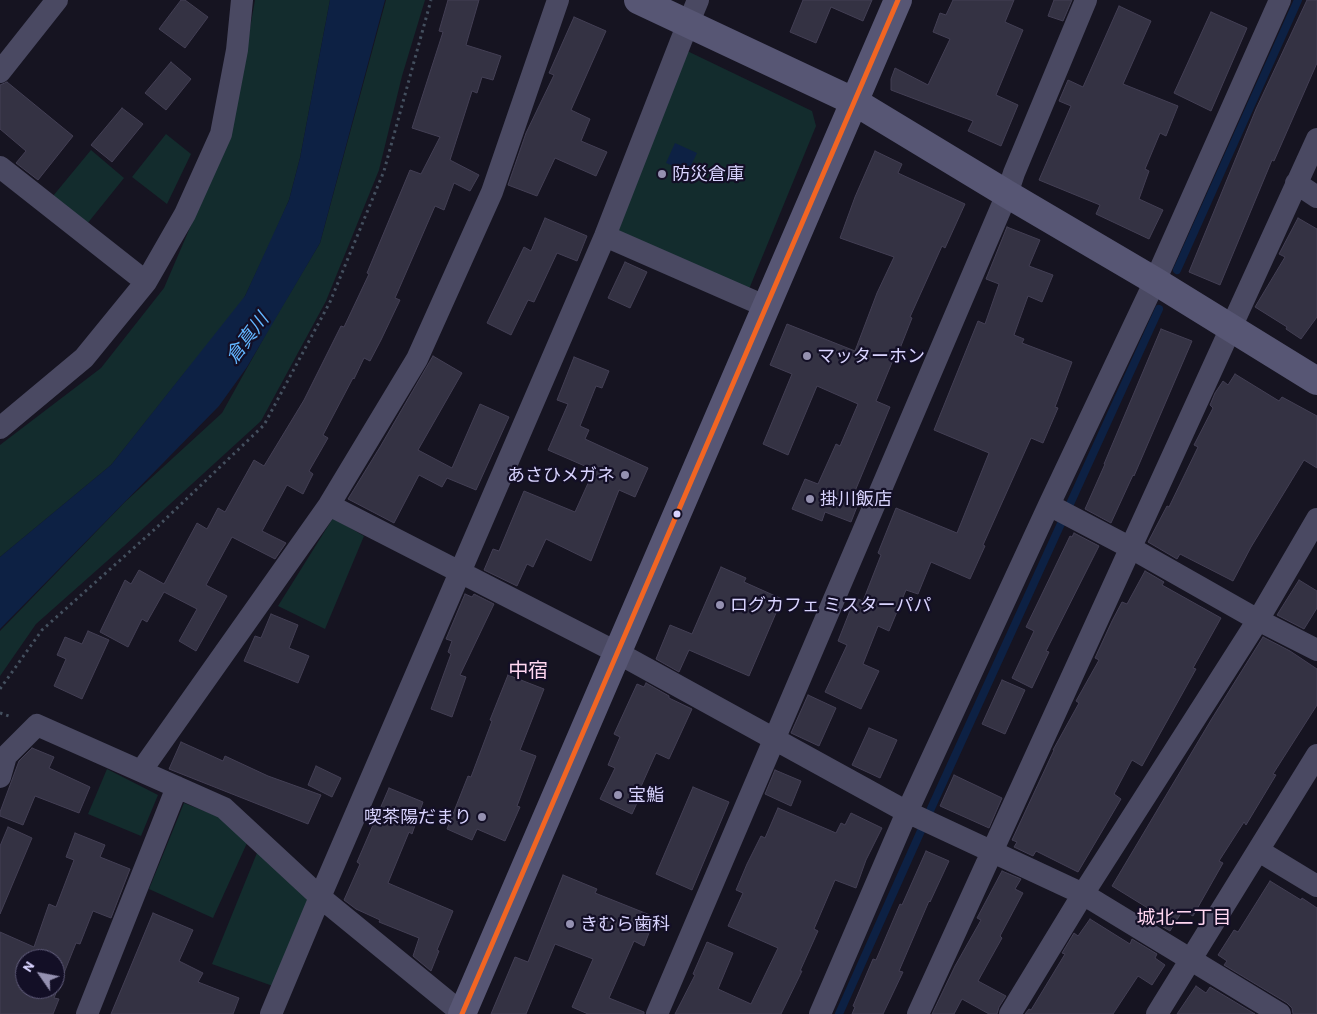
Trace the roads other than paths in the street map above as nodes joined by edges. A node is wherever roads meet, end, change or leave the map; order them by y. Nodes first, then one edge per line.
1 (57, 0) edge
2 (242, 0) edge
3 (558, 0) edge
4 (638, 0) edge
5 (898, 0) edge
6 (1086, 0) edge
7 (1280, 0) edge
8 (694, 12) edge
9 (0, 72) edge
10 (855, 102) junction
11 (1317, 139) edge
12 (0, 166) edge
13 (1296, 184) junction
14 (1008, 194) junction
15 (1317, 197) edge
16 (605, 236) junction
17 (1155, 281) junction
18 (146, 282) junction
19 (767, 307) junction
20 (1231, 328) junction
21 (1317, 381) edge
22 (0, 428) edge
23 (329, 505) junction
24 (1049, 505) junction
25 (1317, 519) edge
26 (1132, 548) junction
27 (460, 572) junction
28 (1258, 620) junction
29 (1317, 650) edge
30 (618, 653) junction
31 (775, 739) junction
32 (1317, 755) edge
33 (141, 771) junction
34 (0, 777) edge
35 (177, 787) junction
36 (918, 818) junction
37 (1259, 851) junction
38 (992, 852) junction
39 (1317, 886) edge
40 (1083, 894) junction
41 (320, 897) junction
42 (1191, 959) junction
43 (87, 1014) edge
44 (271, 1014) edge
45 (462, 1014) edge
46 (657, 1014) edge
47 (820, 1014) edge
48 (918, 1014) edge
49 (1010, 1014) edge
50 (1157, 1014) edge
51 (1280, 1014) edge

1 - 9 street
2 - 18 street
3 - 23 street
4 - 8 street
5 - 10 street
6 - 14 street
7 - 17 street
8 - 10 street
8 - 16 street
10 - 14 street
10 - 19 street
11 - 13 street
12 - 18 street
13 - 15 street
13 - 20 street
14 - 17 street
14 - 31 street
16 - 19 street
16 - 27 street
17 - 20 street
17 - 24 street
18 - 22 street
19 - 30 street
20 - 21 street
20 - 26 street
23 - 27 street
23 - 33 street
24 - 26 street
24 - 36 street
25 - 28 street
26 - 28 street
26 - 38 street
27 - 30 street
27 - 41 street
28 - 29 street
28 - 40 street
30 - 31 street
30 - 45 street
31 - 36 street
31 - 46 street
32 - 37 street
33 - 34 street
33 - 35 street
35 - 41 street
35 - 43 street
36 - 38 street
36 - 47 street
37 - 39 street
37 - 42 street
38 - 40 street
38 - 48 street
40 - 42 street
40 - 49 street
41 - 44 street
41 - 45 street
42 - 50 street
42 - 51 street

